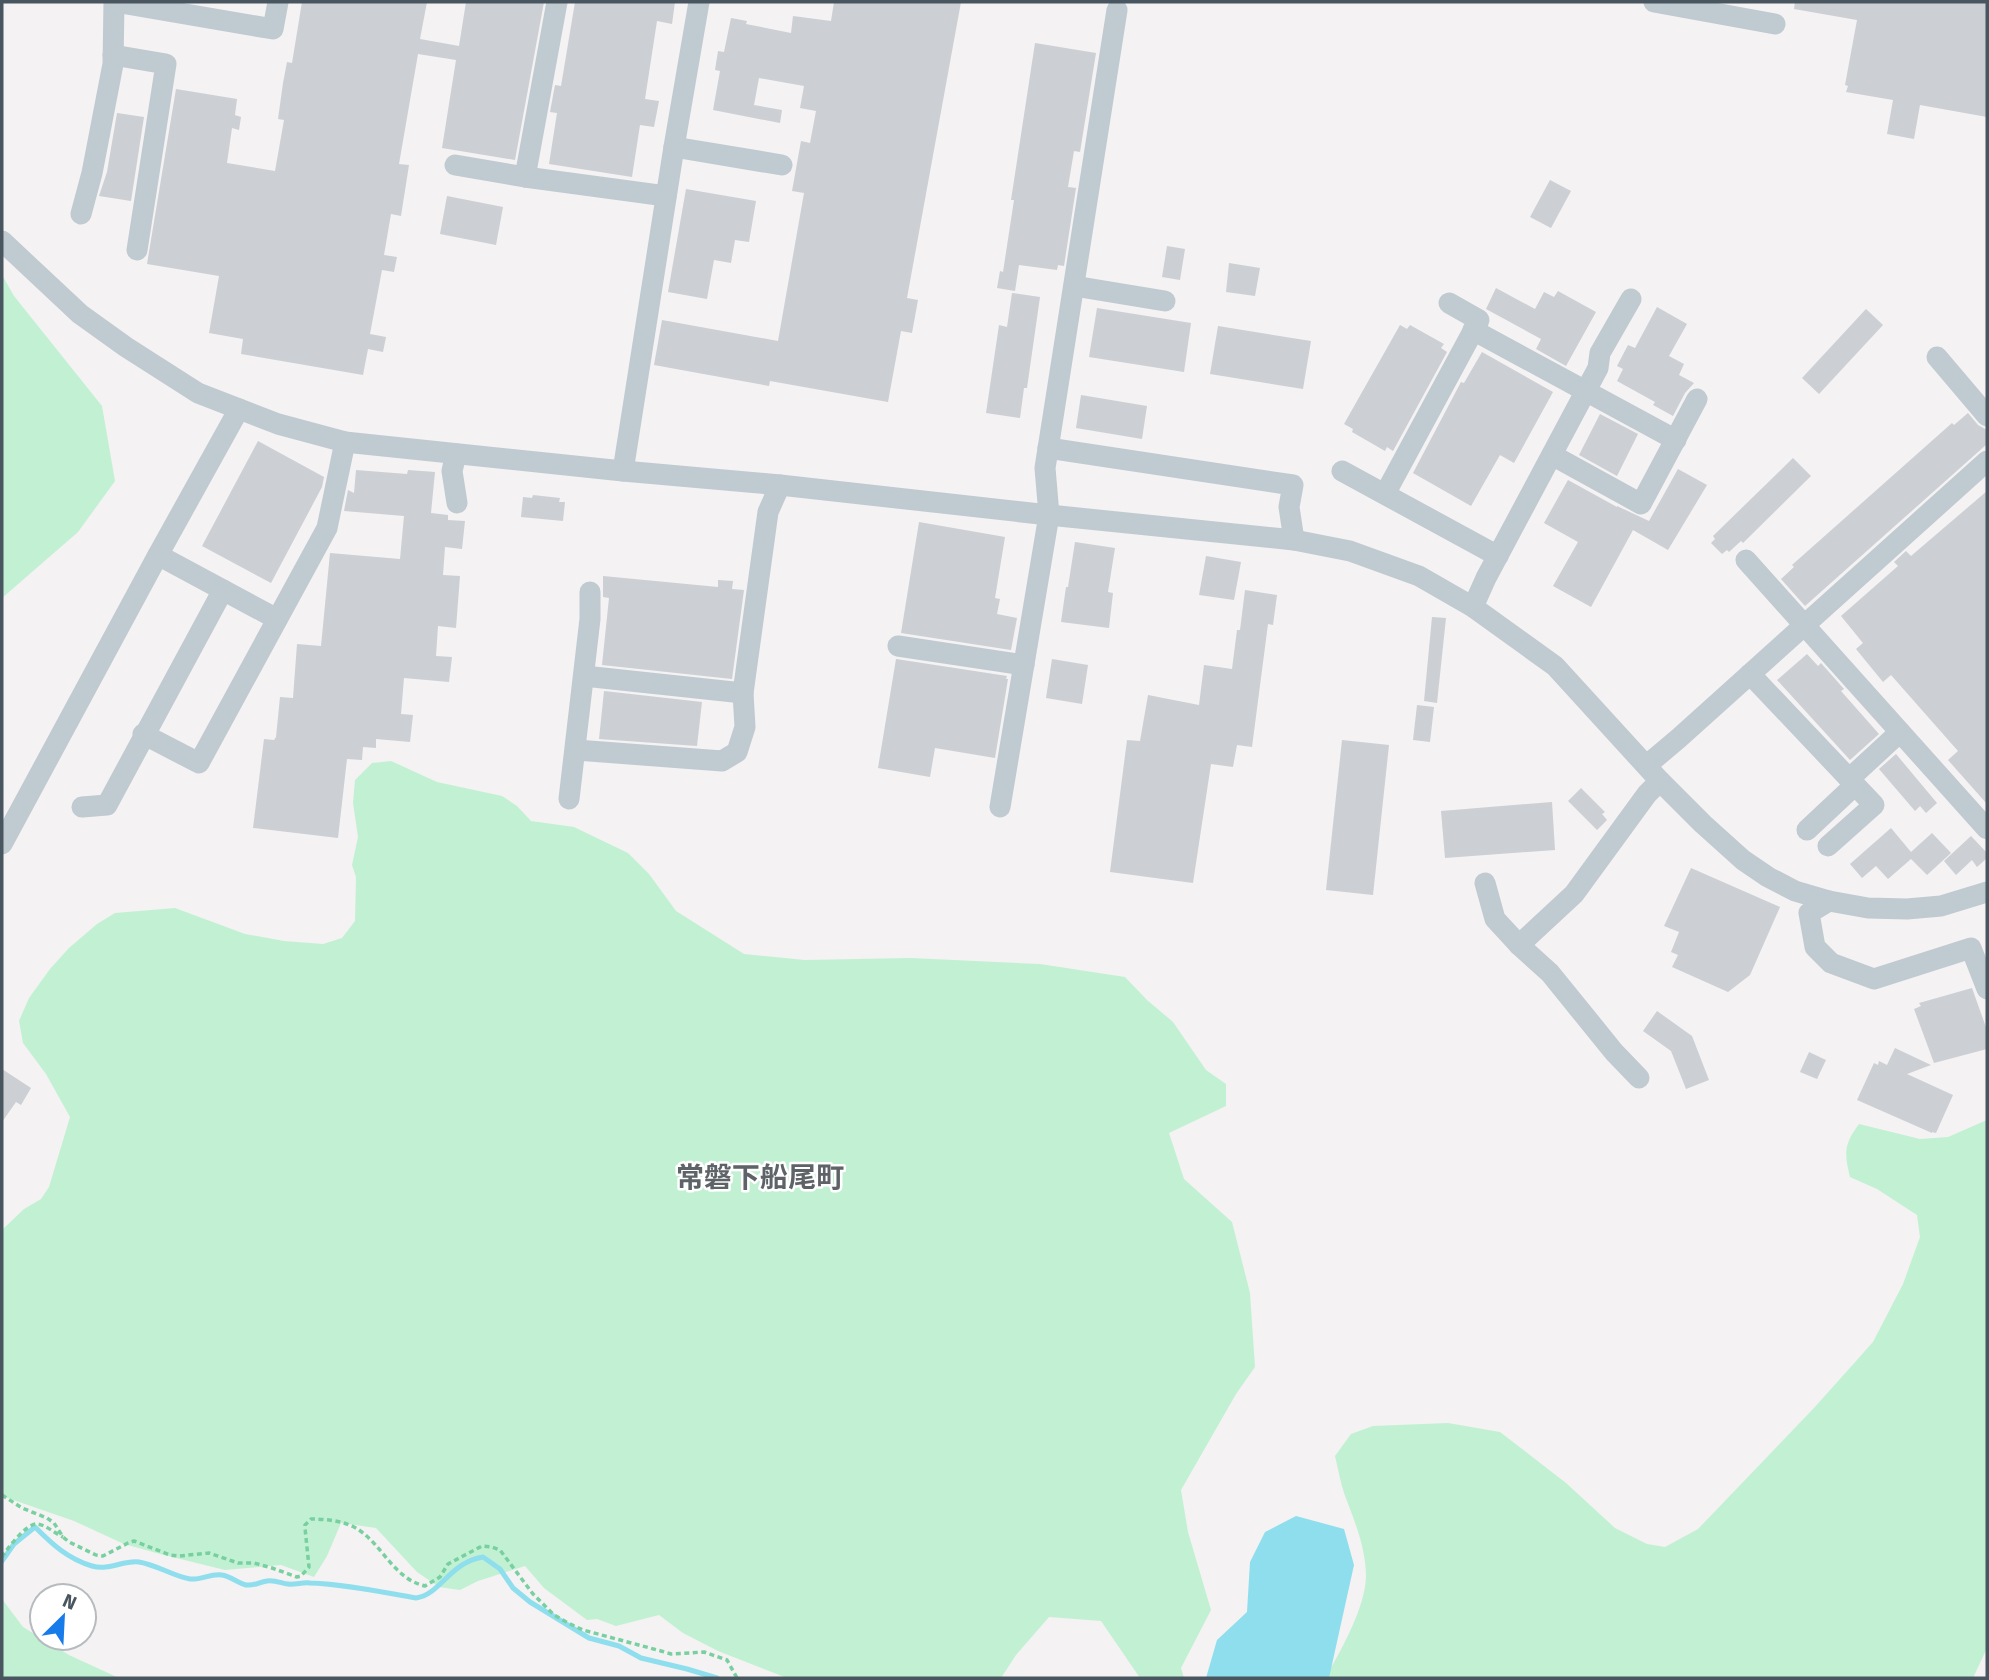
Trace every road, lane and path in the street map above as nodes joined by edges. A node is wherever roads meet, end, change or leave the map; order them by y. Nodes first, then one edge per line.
1 (114, 2) edge
2 (278, 2) edge
3 (558, 2) edge
4 (699, 2) edge
5 (1654, 2) edge
6 (1117, 10) dead end
7 (1774, 24) dead end
8 (113, 55) junction
9 (674, 147) junction
10 (454, 165) dead end
11 (782, 165) dead end
12 (525, 177) junction
13 (666, 196) junction
14 (81, 214) dead end
15 (2, 241) edge
16 (137, 250) dead end
17 (1074, 286) junction
18 (1631, 299) dead end
19 (1165, 302) dead end
20 (1449, 303) dead end
21 (1473, 330) junction
22 (1937, 357) dead end
23 (1586, 391) junction
24 (1697, 399) dead end
25 (239, 409) junction
26 (1987, 416) edge
27 (1676, 440) junction
28 (345, 442) junction
29 (1048, 448) junction
30 (456, 454) junction
31 (1552, 455) junction
32 (1987, 461) edge
33 (623, 471) junction
34 (1342, 471) dead end
35 (780, 485) junction
36 (1385, 494) junction
37 (457, 503) dead end
38 (1049, 515) junction
39 (1294, 540) junction
40 (158, 555) junction
41 (1498, 555) junction
42 (1746, 561) dead end
43 (223, 590) junction
44 (590, 592) dead end
45 (1473, 607) junction
46 (277, 619) junction
47 (1804, 625) junction
48 (898, 646) dead end
49 (1024, 665) junction
50 (1750, 674) junction
51 (584, 676) junction
52 (743, 693) junction
53 (1900, 732) junction
54 (143, 734) junction
55 (576, 750) junction
56 (1653, 773) junction
57 (1852, 782) junction
58 (569, 799) dead end
59 (82, 807) dead end
60 (1000, 807) dead end
61 (1987, 829) edge
62 (1807, 830) dead end
63 (2, 844) edge
64 (1828, 846) dead end
65 (1485, 883) dead end
66 (1987, 892) edge
67 (1829, 901) junction
68 (1519, 946) junction
69 (1987, 989) edge
70 (1639, 1079) dead end
71 (2, 1495) edge
72 (63, 1536) junction
73 (2, 1557) edge
74 (737, 1678) edge

1 - 2 street
1 - 8 street
3 - 12 street
4 - 9 street
5 - 7 street
6 - 17 street
8 - 14 street
8 - 16 street
9 - 11 street
9 - 13 street
10 - 12 street
12 - 13 street
13 - 33 street
15 - 25 street
17 - 19 street
17 - 29 street
18 - 23 street
20 - 21 street
21 - 23 street
21 - 36 street
22 - 26 street
23 - 27 street
23 - 31 street
24 - 27 street
25 - 28 street
25 - 40 street
27 - 31 street
28 - 30 street
28 - 46 street
29 - 38 street
29 - 39 street
30 - 33 street
30 - 37 street
31 - 41 street
32 - 47 street
33 - 35 street
34 - 36 street
35 - 38 street
35 - 52 street
36 - 41 street
38 - 39 street
38 - 49 street
39 - 45 street
40 - 43 street
40 - 63 street
41 - 45 street
42 - 47 street
43 - 46 street
43 - 54 street
44 - 51 street
45 - 56 street
46 - 54 street
47 - 50 street
47 - 53 street
48 - 49 street
49 - 60 street
50 - 56 street
50 - 57 street
51 - 52 street
51 - 55 street
52 - 55 street
53 - 57 street
53 - 61 street
54 - 59 street
55 - 58 street
56 - 67 street
56 - 68 street
57 - 62 street
57 - 64 street
65 - 68 street
66 - 67 street
67 - 69 street
68 - 70 street
71 - 72 path
72 - 73 path
72 - 74 path

